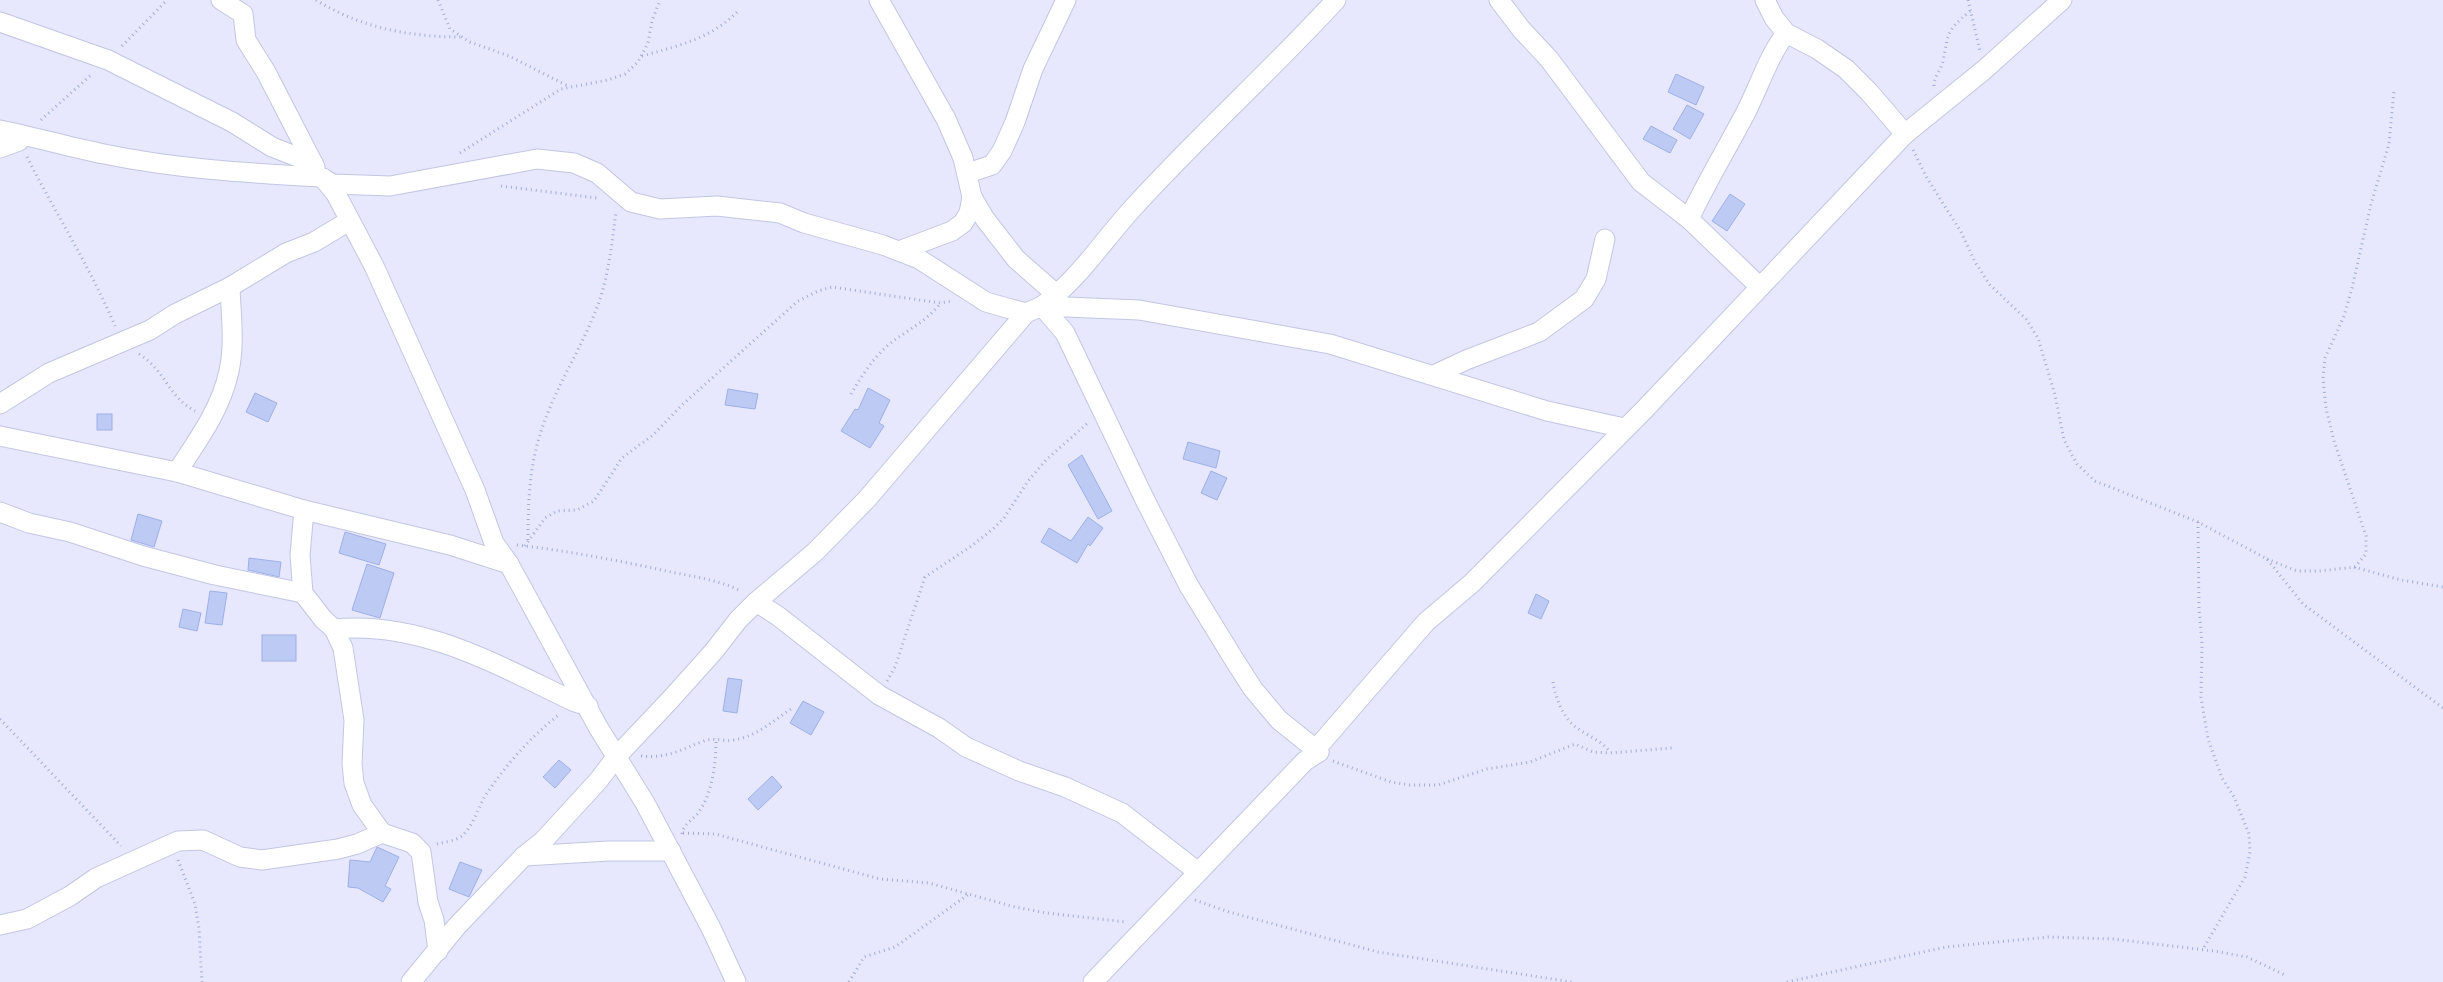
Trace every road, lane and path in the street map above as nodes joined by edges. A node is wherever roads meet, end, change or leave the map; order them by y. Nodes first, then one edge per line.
1 (167, 0) edge
2 (221, 0) edge
3 (316, 0) edge
4 (438, 0) edge
5 (660, 0) edge
6 (879, 0) edge
7 (1066, 0) edge
8 (1336, 0) edge
9 (1499, 0) edge
10 (1765, 0) edge
11 (1968, 0) edge
12 (2062, 0) edge
13 (243, 7) edge
14 (739, 10) dead end
15 (1970, 11) junction
16 (0, 22) edge
17 (1786, 33) junction
18 (463, 37) junction
19 (641, 56) junction
20 (108, 60) junction
21 (1984, 70) junction
22 (570, 87) junction
23 (2394, 90) dead end
24 (1929, 114) junction
25 (0, 130) edge
26 (1905, 134) junction
27 (21, 138) junction
28 (0, 148) edge
29 (457, 155) dead end
30 (319, 172) junction
31 (968, 173) junction
32 (499, 186) dead end
33 (972, 197) junction
34 (623, 199) junction
35 (1689, 219) junction
36 (349, 221) junction
37 (1605, 239) dead end
38 (899, 251) junction
39 (230, 287) junction
40 (1760, 287) junction
41 (978, 297) junction
42 (940, 303) junction
43 (1042, 304) junction
44 (122, 343) junction
45 (1434, 375) junction
46 (851, 394) dead end
47 (0, 404) edge
48 (1103, 410) junction
49 (214, 416) junction
50 (1624, 428) junction
51 (0, 436) edge
52 (177, 472) junction
53 (304, 510) junction
54 (0, 512) edge
55 (2198, 522) junction
56 (528, 542) junction
57 (494, 543) junction
58 (524, 546) junction
59 (2267, 559) junction
60 (509, 564) junction
61 (2354, 567) junction
62 (2443, 587) edge
63 (303, 593) junction
64 (756, 602) junction
65 (334, 629) junction
66 (1553, 682) dead end
67 (879, 695) junction
68 (581, 704) junction
69 (2443, 708) edge
70 (791, 709) dead end
71 (0, 719) edge
72 (716, 738) junction
73 (1672, 748) dead end
74 (1318, 750) junction
75 (1610, 753) junction
76 (619, 755) junction
77 (382, 833) junction
78 (683, 833) junction
79 (412, 843) junction
80 (171, 844) junction
81 (669, 847) junction
82 (524, 856) junction
83 (135, 862) junction
84 (1198, 872) junction
85 (969, 893) junction
86 (1176, 894) junction
87 (1147, 924) junction
88 (0, 926) edge
89 (2203, 950) junction
90 (438, 951) junction
91 (2287, 976) dead end
92 (202, 982) edge
93 (411, 982) edge
94 (736, 982) edge
95 (849, 982) edge
96 (1093, 982) edge
97 (1572, 982) edge
98 (1786, 982) edge

1 - 20 path
2 - 13 street
3 - 18 path
4 - 18 path
5 - 19 path
6 - 31 street
7 - 31 street
8 - 43 street
9 - 35 street
10 - 17 street
11 - 15 path
12 - 21 street
13 - 30 street
14 - 19 path
15 - 21 path
15 - 24 path
16 - 20 street
17 - 26 street
17 - 35 street
18 - 22 path
19 - 22 path
20 - 27 path
20 - 30 street
21 - 24 street
22 - 29 path
23 - 61 path
24 - 26 street
25 - 27 street
26 - 40 street
26 - 55 path
27 - 28 street
27 - 30 street
27 - 44 path
30 - 34 street
30 - 36 street
31 - 33 street
32 - 34 path
33 - 38 street
33 - 43 street
34 - 38 street
34 - 56 path
35 - 40 street
36 - 39 street
36 - 57 street
37 - 45 street
38 - 41 street
39 - 44 street
39 - 49 street
40 - 50 street
41 - 42 path
41 - 43 street
42 - 46 path
42 - 56 path
43 - 45 street
43 - 48 street
43 - 64 street
44 - 47 street
44 - 49 path
45 - 50 street
48 - 67 path
48 - 74 street
49 - 52 street
50 - 74 street
51 - 52 street
52 - 53 street
53 - 60 street
53 - 63 street
54 - 63 street
55 - 59 path
55 - 89 path
56 - 58 path
57 - 58 path
57 - 60 street
58 - 64 path
59 - 61 path
59 - 69 path
60 - 68 street
61 - 62 path
63 - 65 street
64 - 67 street
64 - 76 street
65 - 68 street
65 - 77 street
66 - 75 path
67 - 84 street
68 - 76 street
68 - 79 path
70 - 72 path
71 - 83 path
72 - 76 path
72 - 78 path
73 - 75 path
74 - 75 path
74 - 84 street
76 - 81 street
76 - 82 street
77 - 79 street
77 - 80 street
78 - 81 path
78 - 85 path
79 - 90 street
80 - 83 street
80 - 92 path
81 - 82 street
81 - 94 street
82 - 90 street
83 - 88 street
84 - 86 street
85 - 87 path
85 - 95 path
86 - 87 street
86 - 97 path
87 - 96 street
89 - 91 path
89 - 98 path
90 - 93 street

